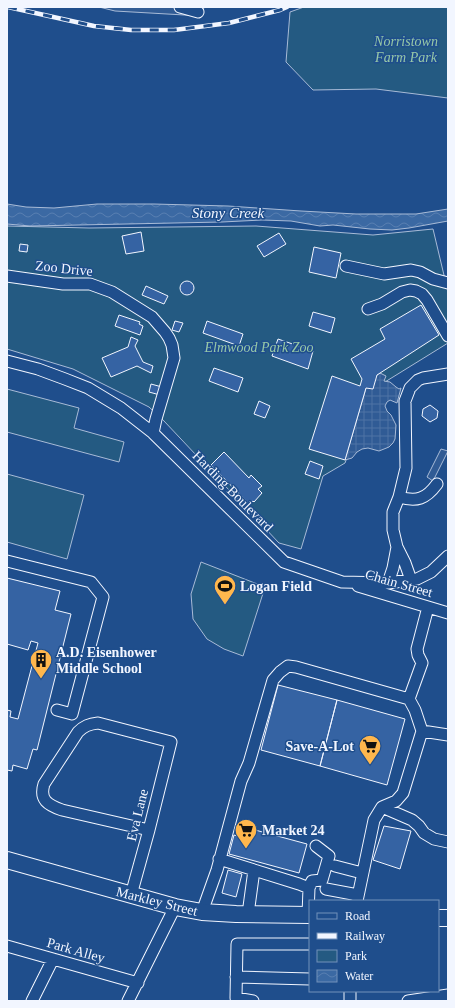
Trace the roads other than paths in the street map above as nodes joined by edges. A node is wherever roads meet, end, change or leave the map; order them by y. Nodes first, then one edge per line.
1 (180, 7) edge
2 (198, 12) dead end
3 (346, 266) dead end
4 (7, 276) edge
5 (448, 283) edge
6 (368, 309) dead end
7 (448, 336) edge
8 (7, 361) edge
9 (448, 374) edge
10 (153, 433) junction
11 (437, 484) dead end
12 (399, 497) junction
13 (397, 547) junction
14 (448, 556) edge
15 (7, 561) edge
16 (411, 580) junction
17 (342, 582) junction
18 (388, 583) junction
19 (428, 607) junction
20 (448, 613) edge
21 (409, 699) junction
22 (57, 710) dead end
23 (422, 731) junction
24 (448, 735) edge
25 (382, 807) junction
26 (149, 830) junction
27 (448, 842) edge
28 (316, 846) dead end
29 (220, 859) junction
30 (7, 860) edge
31 (335, 866) dead end
32 (254, 870) junction
33 (362, 873) junction
34 (309, 888) junction
35 (326, 890) dead end
36 (131, 895) junction
37 (357, 898) edge
38 (175, 907) junction
39 (202, 912) junction
40 (248, 914) junction
41 (309, 915) edge
42 (309, 944) edge
43 (7, 946) edge
44 (52, 959) junction
45 (236, 977) junction
46 (309, 979) edge
47 (138, 983) junction
48 (448, 995) edge
49 (431, 1000) edge
50 (32, 1001) edge
51 (128, 1001) edge
52 (253, 1001) edge
53 (408, 1001) edge
54 (413, 1001) edge

1 - 2 street
3 - 5 street
4 - 10 street, Zoo Drive
6 - 7 street
8 - 10 street, Harding Boulevard
9 - 12 street
10 - 17 street, Harding Boulevard
11 - 12 street
12 - 13 street
13 - 16 street
13 - 18 street
14 - 16 street, Harding Boulevard
15 - 22 street
16 - 18 street, Harding Boulevard
17 - 18 street, Harding Boulevard
17 - 19 street, Chain Street
19 - 20 street, Chain Street
19 - 21 street
21 - 23 street
21 - 29 street
23 - 24 street
23 - 25 street
25 - 27 street
25 - 33 street
26 - 26 street, Eva Lane
26 - 36 street, Eva Lane
28 - 34 street
29 - 32 street
29 - 39 street
30 - 36 highway, Markley Street
31 - 33 street
32 - 34 street
32 - 40 street
33 - 37 street
34 - 41 street
35 - 37 street
36 - 38 highway, Markley Street
38 - 39 highway, Markley Street
38 - 47 street
39 - 40 highway, Markley Street
40 - 41 highway, Markley Street
42 - 45 street
43 - 44 street, Park Alley
44 - 47 street, Park Alley
44 - 50 street
45 - 46 street
45 - 52 street
47 - 51 street
48 - 49 street
49 - 54 street
53 - 54 street

